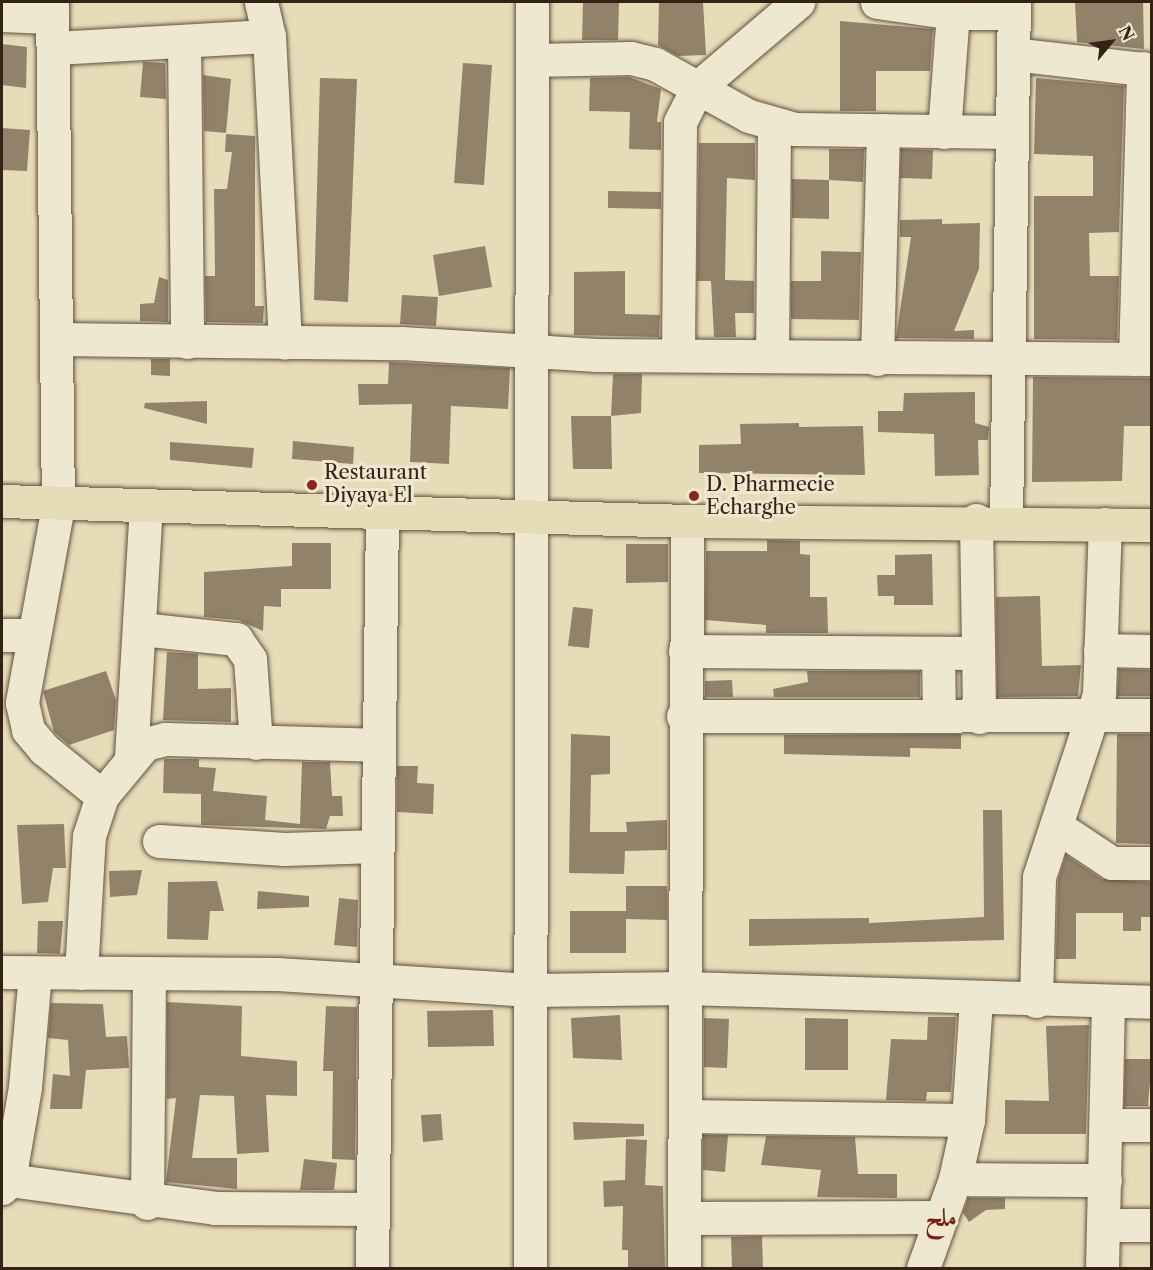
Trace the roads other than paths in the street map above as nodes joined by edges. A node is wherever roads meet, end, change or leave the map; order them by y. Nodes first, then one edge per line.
1 (261, 2) edge
2 (532, 2) edge
3 (798, 2) edge
4 (877, 2) edge
5 (1014, 7) edge
6 (952, 13) junction
7 (2, 15) edge
8 (52, 22) edge
9 (269, 36) junction
10 (184, 41) junction
11 (1013, 54) junction
12 (532, 60) junction
13 (1147, 69) edge
14 (697, 88) junction
15 (774, 124) junction
16 (883, 130) junction
17 (944, 132) junction
18 (1011, 132) junction
19 (56, 339) junction
20 (187, 342) junction
21 (285, 343) junction
22 (531, 351) junction
23 (678, 355) junction
24 (772, 356) junction
25 (1007, 356) junction
26 (877, 359) junction
27 (1143, 359) edge
28 (2, 501) edge
29 (58, 506) junction
30 (146, 508) junction
31 (382, 514) junction
32 (530, 517) junction
33 (991, 520) junction
34 (687, 521) junction
35 (1105, 524) junction
36 (1152, 525) edge
37 (141, 629) junction
38 (16, 635) edge
39 (1100, 650) junction
40 (685, 651) junction
41 (1152, 651) edge
42 (938, 653) junction
43 (978, 653) junction
44 (1152, 715) edge
45 (682, 716) junction
46 (939, 716) junction
47 (1092, 716) junction
48 (979, 717) junction
49 (15, 730) edge
50 (256, 743) junction
51 (376, 745) junction
52 (131, 757) junction
53 (102, 796) junction
54 (1056, 826) junction
55 (159, 841) dead end
56 (376, 846) junction
57 (1152, 863) edge
58 (2, 972) edge
59 (34, 972) junction
60 (81, 973) junction
61 (149, 973) junction
62 (375, 984) junction
63 (685, 988) junction
64 (530, 990) junction
65 (976, 998) junction
66 (1036, 1001) junction
67 (1108, 1002) junction
68 (1152, 1002) edge
69 (685, 1116) junction
70 (968, 1120) junction
71 (1106, 1125) junction
72 (1152, 1125) edge
73 (955, 1179) junction
74 (1105, 1180) junction
75 (5, 1184) edge
76 (147, 1203) junction
77 (372, 1209) junction
78 (940, 1217) junction
79 (684, 1218) junction
80 (1104, 1225) junction
81 (1152, 1225) edge
82 (372, 1269) edge
83 (530, 1269) edge
84 (684, 1269) edge
85 (922, 1269) edge
86 (1102, 1269) edge

1 - 9 street
2 - 12 street
3 - 14 street
4 - 6 street
5 - 6 street
5 - 11 street
6 - 17 street
7 - 8 street
8 - 10 street
8 - 19 street
9 - 10 street
9 - 21 street
10 - 20 street
11 - 13 street
11 - 18 street
12 - 14 street
12 - 22 street
13 - 27 street
14 - 15 street
14 - 23 street
15 - 16 street
15 - 24 street
16 - 17 street
16 - 26 street
17 - 18 street
18 - 25 street
19 - 20 street
19 - 29 street
20 - 21 street
21 - 22 street
22 - 23 street
22 - 32 street
23 - 24 street
24 - 26 street
25 - 26 street
25 - 27 street
25 - 33 street
28 - 29 main road
29 - 30 main road
29 - 38 street
30 - 31 main road
30 - 37 street
31 - 32 main road
31 - 51 street
32 - 34 main road
32 - 64 street
33 - 34 main road
33 - 35 main road
33 - 43 street
34 - 40 street
35 - 36 main road
35 - 39 street
37 - 50 street
37 - 52 street
38 - 49 street
39 - 41 street
39 - 47 street
40 - 42 street
40 - 45 street
42 - 43 street
42 - 46 street
43 - 48 street
44 - 47 street
45 - 46 street
45 - 63 street
46 - 48 street
47 - 48 street
47 - 54 street
49 - 53 street
50 - 51 street
50 - 52 street
51 - 56 street
52 - 53 street
53 - 60 street
54 - 57 street
54 - 66 street
55 - 56 street
56 - 62 street
58 - 59 street
59 - 60 street
59 - 75 street
60 - 61 street
61 - 62 street
61 - 76 street
62 - 64 street
62 - 77 street
63 - 64 street
63 - 65 street
63 - 69 street
64 - 83 street
65 - 66 street
65 - 70 street
66 - 67 street
67 - 68 street
67 - 71 street
69 - 70 street
69 - 79 street
70 - 73 street
71 - 72 street
71 - 74 street
73 - 74 street
73 - 78 street
74 - 80 street
75 - 76 street
76 - 77 street
77 - 82 street
78 - 79 street
78 - 85 street
79 - 84 street
80 - 81 street
80 - 86 street

